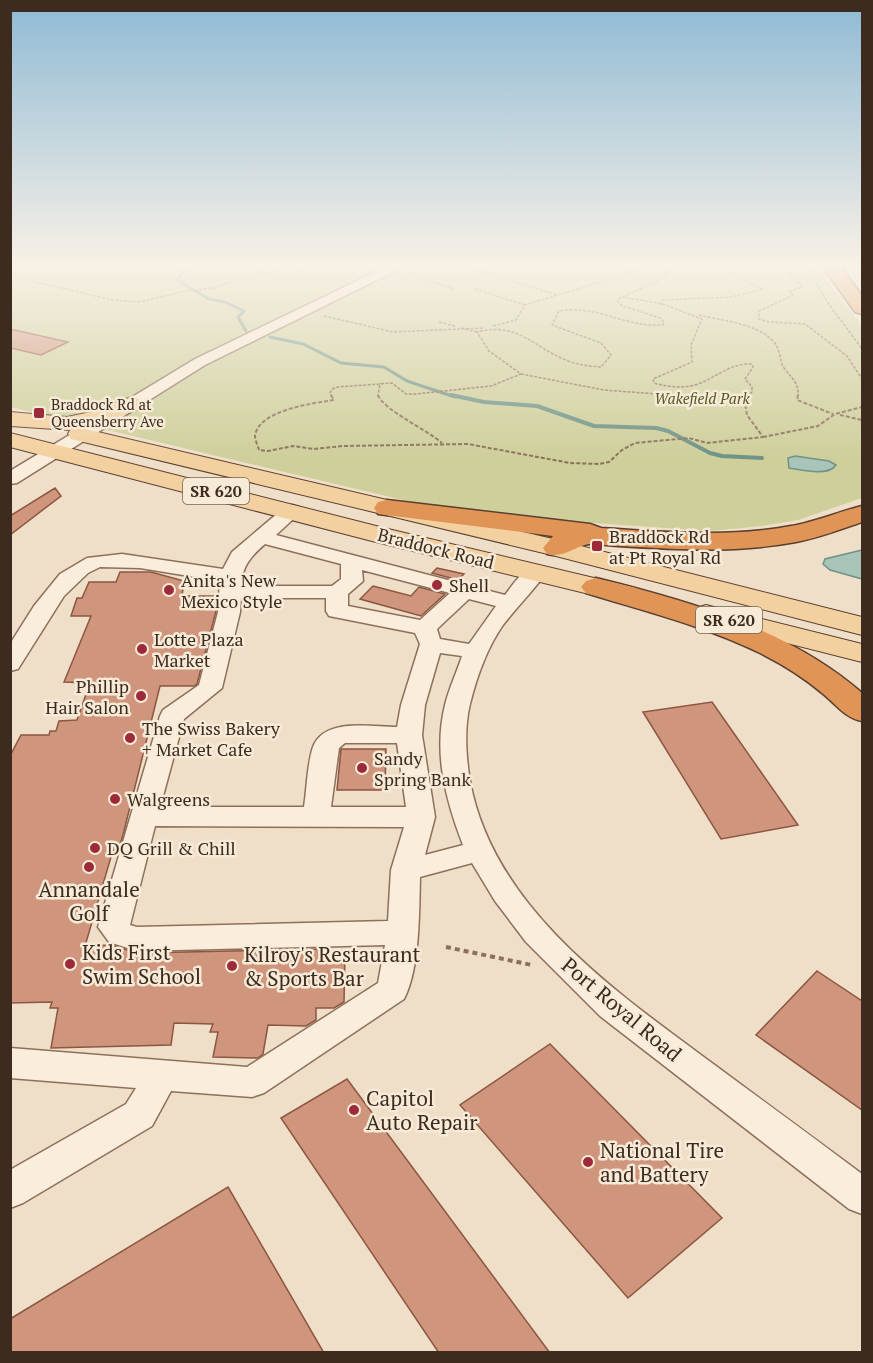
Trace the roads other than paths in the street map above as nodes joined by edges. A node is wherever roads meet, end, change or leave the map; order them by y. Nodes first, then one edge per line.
1 (263, 331) edge
2 (131, 404) junction
3 (10, 419) edge
4 (81, 435) junction
5 (10, 440) edge
6 (134, 447) junction
7 (56, 450) junction
8 (10, 479) edge
9 (387, 508) junction
10 (292, 511) junction
11 (862, 514) edge
12 (261, 537) junction
13 (666, 540) junction
14 (557, 548) junction
15 (351, 562) junction
16 (535, 573) junction
17 (231, 584) junction
18 (596, 587) junction
19 (465, 591) junction
20 (337, 592) junction
21 (511, 603) junction
22 (862, 626) edge
23 (428, 636) junction
24 (476, 652) junction
25 (862, 653) edge
26 (10, 664) edge
27 (862, 711) edge
28 (410, 735) junction
29 (143, 816) junction
30 (316, 817) junction
31 (421, 817) junction
32 (480, 851) junction
33 (406, 870) junction
34 (403, 933) junction
35 (10, 1063) edge
36 (162, 1075) junction
37 (10, 1190) edge
38 (862, 1196) edge

1 - 2 street
2 - 3 main road
2 - 4 street
2 - 6 main road
3 - 4 main road, Braddock Road / SR 620
4 - 6 main road, Braddock Road / SR 620
4 - 7 street
5 - 7 main road, Braddock Road / SR 620
6 - 9 main road, Braddock Road / SR 620
7 - 8 street
7 - 10 main road, Braddock Road / SR 620
9 - 13 highway
9 - 14 main road, Braddock Road / SR 620
10 - 12 street
10 - 16 main road, Braddock Road / SR 620
11 - 13 highway
12 - 15 street
12 - 17 street
13 - 14 highway
14 - 16 main road
14 - 22 main road, Braddock Road / SR 620
15 - 19 street
15 - 20 street
16 - 18 main road, Braddock Road / SR 620
16 - 21 street, Port Royal Road
17 - 20 street
17 - 26 street
17 - 29 street
18 - 25 main road, Braddock Road / SR 620
18 - 27 highway
19 - 21 street
19 - 23 street
20 - 23 street
21 - 24 street, Port Royal Road
23 - 24 street
23 - 28 street
24 - 32 street, Port Royal Road
28 - 30 street
28 - 31 street
29 - 30 street
29 - 34 street
30 - 31 street
31 - 33 street
32 - 33 street
32 - 38 street, Port Royal Road
33 - 34 street
34 - 36 street
35 - 36 street
36 - 37 street

